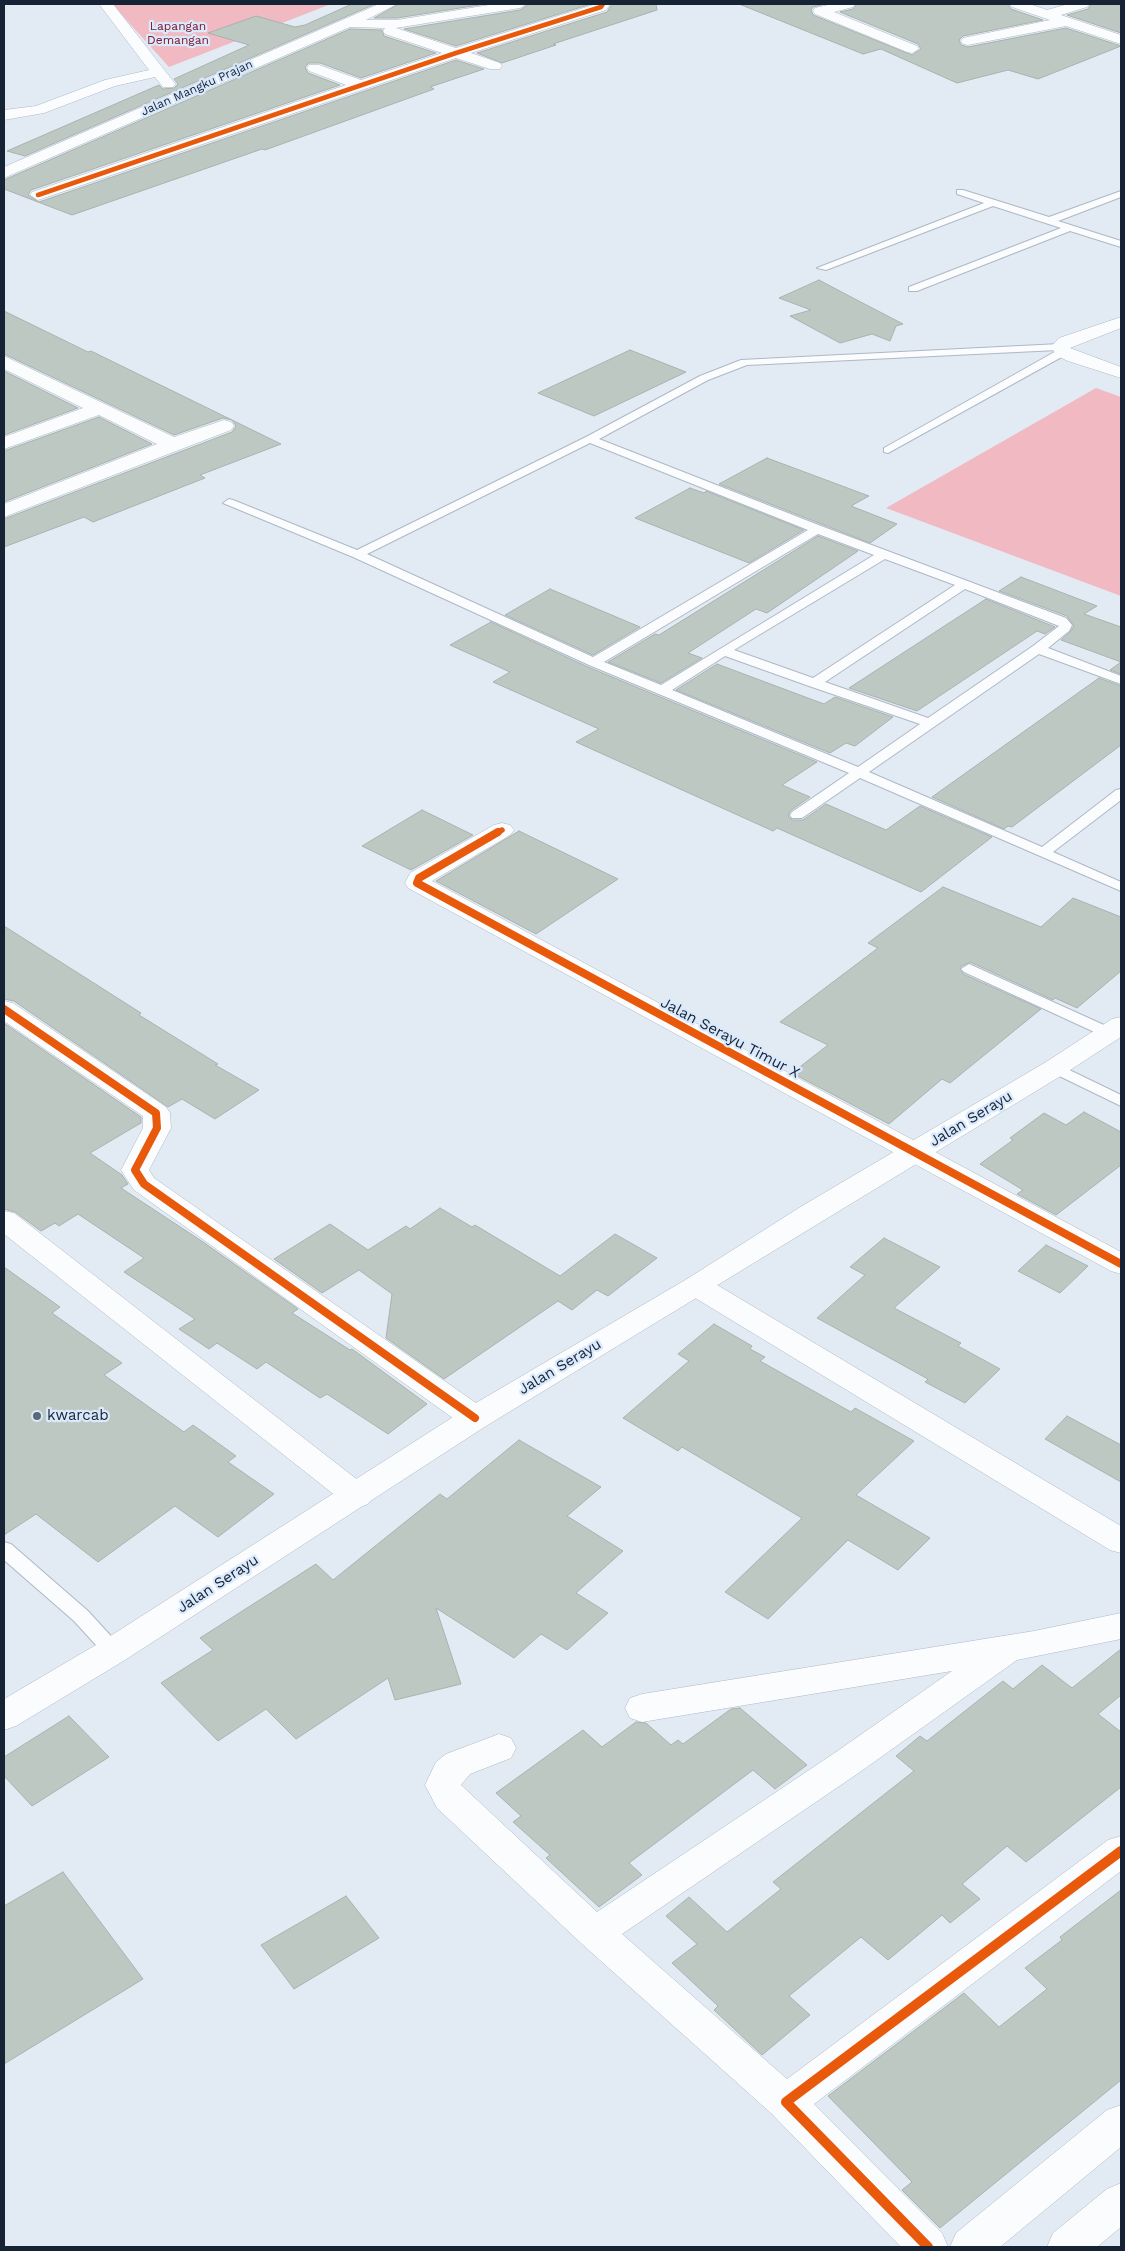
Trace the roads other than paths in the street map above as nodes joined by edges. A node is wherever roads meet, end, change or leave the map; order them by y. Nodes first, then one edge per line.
1 (106, 4) edge
2 (390, 4) edge
3 (520, 4) edge
4 (603, 4) edge
5 (848, 4) edge
6 (1016, 4) edge
7 (1082, 4) edge
8 (1045, 15) junction
9 (1064, 22) junction
10 (346, 24) junction
11 (390, 31) dead end
12 (1121, 40) edge
13 (968, 41) dead end
14 (912, 49) dead end
15 (456, 52) junction
16 (495, 66) dead end
17 (314, 68) dead end
18 (158, 72) junction
19 (360, 85) junction
20 (178, 96) junction
21 (39, 110) junction
22 (4, 115) edge
23 (4, 123) edge
24 (4, 173) edge
25 (960, 192) dead end
26 (1121, 194) edge
27 (38, 195) dead end
28 (992, 203) junction
29 (1048, 221) junction
30 (1069, 228) junction
31 (1121, 244) edge
32 (822, 268) dead end
33 (913, 289) dead end
34 (1121, 322) edge
35 (1066, 352) junction
36 (9, 369) edge
37 (1121, 372) edge
38 (98, 409) junction
39 (224, 426) dead end
40 (590, 439) junction
41 (4, 443) edge
42 (173, 444) junction
43 (888, 450) dead end
44 (230, 503) dead end
45 (4, 511) edge
46 (817, 529) junction
47 (357, 554) junction
48 (884, 554) junction
49 (964, 584) junction
50 (1038, 648) junction
51 (724, 651) junction
52 (594, 662) junction
53 (1121, 680) edge
54 (814, 683) junction
55 (662, 690) junction
56 (929, 723) junction
57 (858, 772) junction
58 (1121, 793) edge
59 (796, 815) dead end
60 (502, 830) dead end
61 (1043, 852) junction
62 (1121, 887) edge
63 (969, 968) dead end
64 (4, 1009) edge
65 (1115, 1029) edge
66 (1055, 1068) junction
67 (1121, 1101) edge
68 (914, 1153) junction
69 (4, 1220) edge
70 (1121, 1264) edge
71 (697, 1286) junction
72 (475, 1418) junction
73 (357, 1496) junction
74 (1121, 1541) edge
75 (4, 1549) edge
76 (1121, 1626) edge
77 (1009, 1648) junction
78 (113, 1651) junction
79 (642, 1708) dead end
80 (4, 1716) edge
81 (499, 1748) dead end
82 (1121, 1851) edge
83 (595, 1933) junction
84 (786, 2102) junction
85 (1121, 2124) edge
86 (1121, 2202) edge
87 (928, 2247) edge
88 (970, 2247) edge
89 (1067, 2247) edge

1 - 18 street
2 - 10 street, Jalan Mangku Prajan
3 - 10 street
4 - 15 street
5 - 14 street
6 - 8 street
7 - 8 street
8 - 9 street
9 - 12 street
9 - 13 street
10 - 20 street, Jalan Mangku Prajan
11 - 15 street
15 - 16 street
15 - 19 street
17 - 19 street
18 - 20 street
18 - 21 street
19 - 27 street
20 - 24 street, Jalan Mangku Prajan
21 - 22 street
21 - 23 street
25 - 28 lane
26 - 29 lane
28 - 29 lane
28 - 32 lane
29 - 30 lane
30 - 31 lane
30 - 33 lane
34 - 35 street
35 - 37 street
35 - 40 lane
35 - 43 lane
36 - 38 street
38 - 41 street
38 - 42 street
39 - 42 street
40 - 46 lane
40 - 47 lane
42 - 45 street
44 - 47 lane
46 - 48 lane
46 - 52 lane
47 - 52 lane
48 - 49 lane
48 - 51 lane
49 - 50 lane
49 - 54 lane
50 - 53 lane
50 - 56 lane
51 - 54 lane
51 - 55 lane
52 - 55 lane
54 - 56 lane
55 - 57 lane
56 - 57 lane
57 - 59 lane
57 - 61 lane
58 - 61 lane
60 - 68 street, Jalan Serayu Timur X
61 - 62 lane
63 - 65 lane
64 - 72 street
65 - 66 street, Jalan Serayu
66 - 67 lane
66 - 68 street, Jalan Serayu
68 - 70 street, Jalan Serayu Timur X
68 - 71 street, Jalan Serayu
69 - 73 street
71 - 72 street, Jalan Serayu
71 - 74 street
72 - 73 street, Jalan Serayu
73 - 78 street, Jalan Serayu
75 - 78 lane
76 - 77 street
77 - 79 street
77 - 83 street
78 - 80 street, Jalan Serayu
81 - 83 street
82 - 84 street
83 - 84 street
84 - 87 street
85 - 88 street
86 - 89 street

